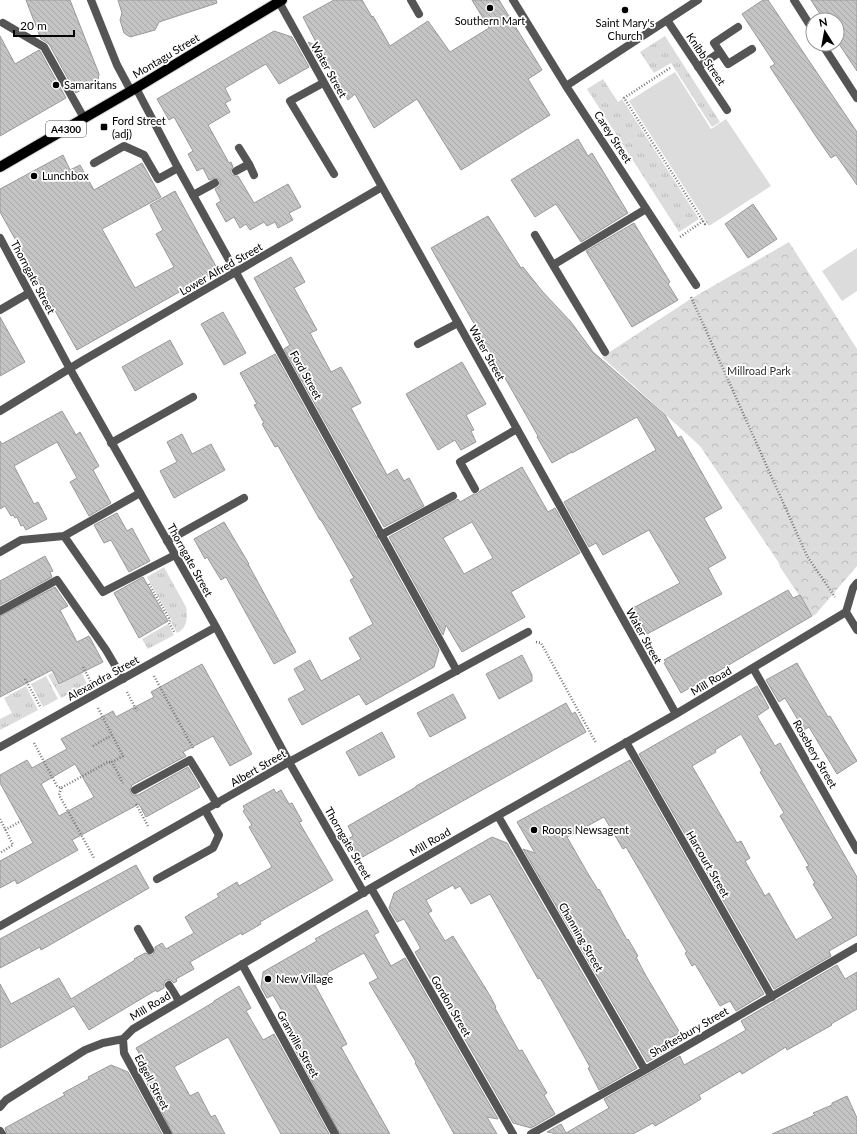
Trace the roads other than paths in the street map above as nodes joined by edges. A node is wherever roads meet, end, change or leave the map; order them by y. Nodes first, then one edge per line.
1 (91, 0) edge
2 (411, 0) edge
3 (513, 0) edge
4 (698, 0) edge
5 (794, 0) edge
6 (280, 1) edge
7 (419, 14) dead end
8 (805, 17) edge
9 (667, 20) junction
10 (3, 23) dead end
11 (738, 27) dead end
12 (752, 49) dead end
13 (720, 52) junction
14 (827, 52) edge
15 (698, 67) junction
16 (323, 83) junction
17 (566, 86) junction
18 (134, 90) junction
19 (857, 98) edge
20 (727, 110) dead end
21 (84, 118) junction
22 (239, 148) dead end
23 (94, 163) dead end
24 (249, 164) junction
25 (0, 167) edge
26 (178, 168) junction
27 (236, 171) dead end
28 (334, 174) dead end
29 (254, 175) dead end
30 (214, 183) dead end
31 (382, 187) junction
32 (193, 195) junction
33 (646, 208) junction
34 (535, 234) dead end
35 (0, 238) edge
36 (553, 265) junction
37 (237, 272) junction
38 (696, 285) road end
39 (29, 294) junction
40 (0, 310) edge
41 (458, 323) junction
42 (418, 344) dead end
43 (605, 352) dead end
44 (70, 368) junction
45 (193, 397) dead end
46 (0, 411) edge
47 (517, 430) junction
48 (112, 443) junction
49 (475, 489) dead end
50 (140, 493) junction
51 (453, 496) dead end
52 (244, 498) dead end
53 (381, 535) junction
54 (64, 536) junction
55 (167, 541) junction
56 (0, 552) edge
57 (174, 555) junction
58 (857, 583) edge
59 (0, 611) edge
60 (846, 612) junction
61 (216, 627) junction
62 (857, 630) edge
63 (528, 632) road end
64 (753, 668) junction
65 (456, 671) junction
66 (122, 680) junction
67 (676, 714) junction
68 (626, 742) junction
69 (0, 747) edge
70 (289, 762) junction
71 (136, 790) dead end
72 (216, 804) junction
73 (205, 810) junction
74 (498, 816) junction
75 (857, 850) edge
76 (157, 879) dead end
77 (368, 890) junction
78 (0, 926) edge
79 (138, 929) dead end
80 (857, 947) edge
81 (150, 950) dead end
82 (242, 964) junction
83 (169, 985) dead end
84 (772, 996) junction
85 (179, 1001) junction
86 (123, 1039) junction
87 (645, 1070) junction
88 (0, 1107) edge
89 (0, 1131) edge
90 (2, 1134) edge
91 (168, 1134) edge
92 (335, 1134) edge
93 (512, 1134) edge
94 (531, 1134) edge

1 - 18 street, Ford Street
2 - 7 street
3 - 17 street, Carey Street
4 - 9 street
5 - 8 street
6 - 16 street, Water Street
6 - 18 main road, Montagu Street / A4300
9 - 15 street, Knibb Street
9 - 17 street
10 - 21 street
11 - 13 street
12 - 13 street
13 - 15 street
14 - 19 street
15 - 20 street, Knibb Street
16 - 28 street
16 - 31 street, Water Street
17 - 33 street, Carey Street
18 - 21 main road, Montagu Street / A4300
18 - 26 street, Ford Street
21 - 25 main road, Montagu Street / A4300
22 - 24 street
23 - 26 street
24 - 27 street
24 - 29 street
26 - 32 street, Ford Street
30 - 32 street
31 - 37 street, Lower Alfred Street
31 - 41 street, Water Street
32 - 37 street, Ford Street
33 - 36 street
33 - 38 street, Carey Street
34 - 36 street
35 - 39 street, Thorngate Street
36 - 43 street
37 - 44 street, Lower Alfred Street
37 - 53 street, Ford Street
39 - 40 street
39 - 44 street, Thorngate Street
41 - 42 street
41 - 47 street, Water Street
44 - 46 street, Lower Alfred Street
44 - 48 street, Thorngate Street
45 - 48 street
47 - 49 street
47 - 67 street, Water Street
48 - 50 street, Thorngate Street
50 - 54 street
50 - 55 street, Thorngate Street
51 - 53 street
52 - 55 street
53 - 65 street, Ford Street
54 - 56 street
54 - 57 street
55 - 57 street, Thorngate Street
57 - 61 street, Thorngate Street
58 - 60 street
59 - 66 street
60 - 62 street
60 - 64 street, Mill Road
61 - 66 street, Alexandra Street
61 - 70 street, Thorngate Street
63 - 65 street, Albert Street
64 - 67 street, Mill Road
64 - 75 street, Rosebery Street
65 - 70 street, Albert Street
66 - 69 street, Alexandra Street
67 - 68 street, Mill Road
68 - 74 street, Mill Road
68 - 84 street, Harcourt Street
70 - 72 street, Albert Street
70 - 77 street, Thorngate Street
71 - 72 street
72 - 73 street, Albert Street
73 - 76 street
73 - 78 street, Albert Street
74 - 77 street, Mill Road
74 - 87 street, Channing Street
77 - 82 street, Mill Road
77 - 93 street, Gordon Street
79 - 81 street
80 - 84 street, Shaftesbury Street
82 - 85 street, Mill Road
82 - 92 street, Granville Street
83 - 85 street
84 - 87 street, Shaftesbury Street
85 - 86 street, Mill Road
86 - 88 street, Mill Road
86 - 91 street, Edgell Street
87 - 94 street, Shaftesbury Street
89 - 90 street

